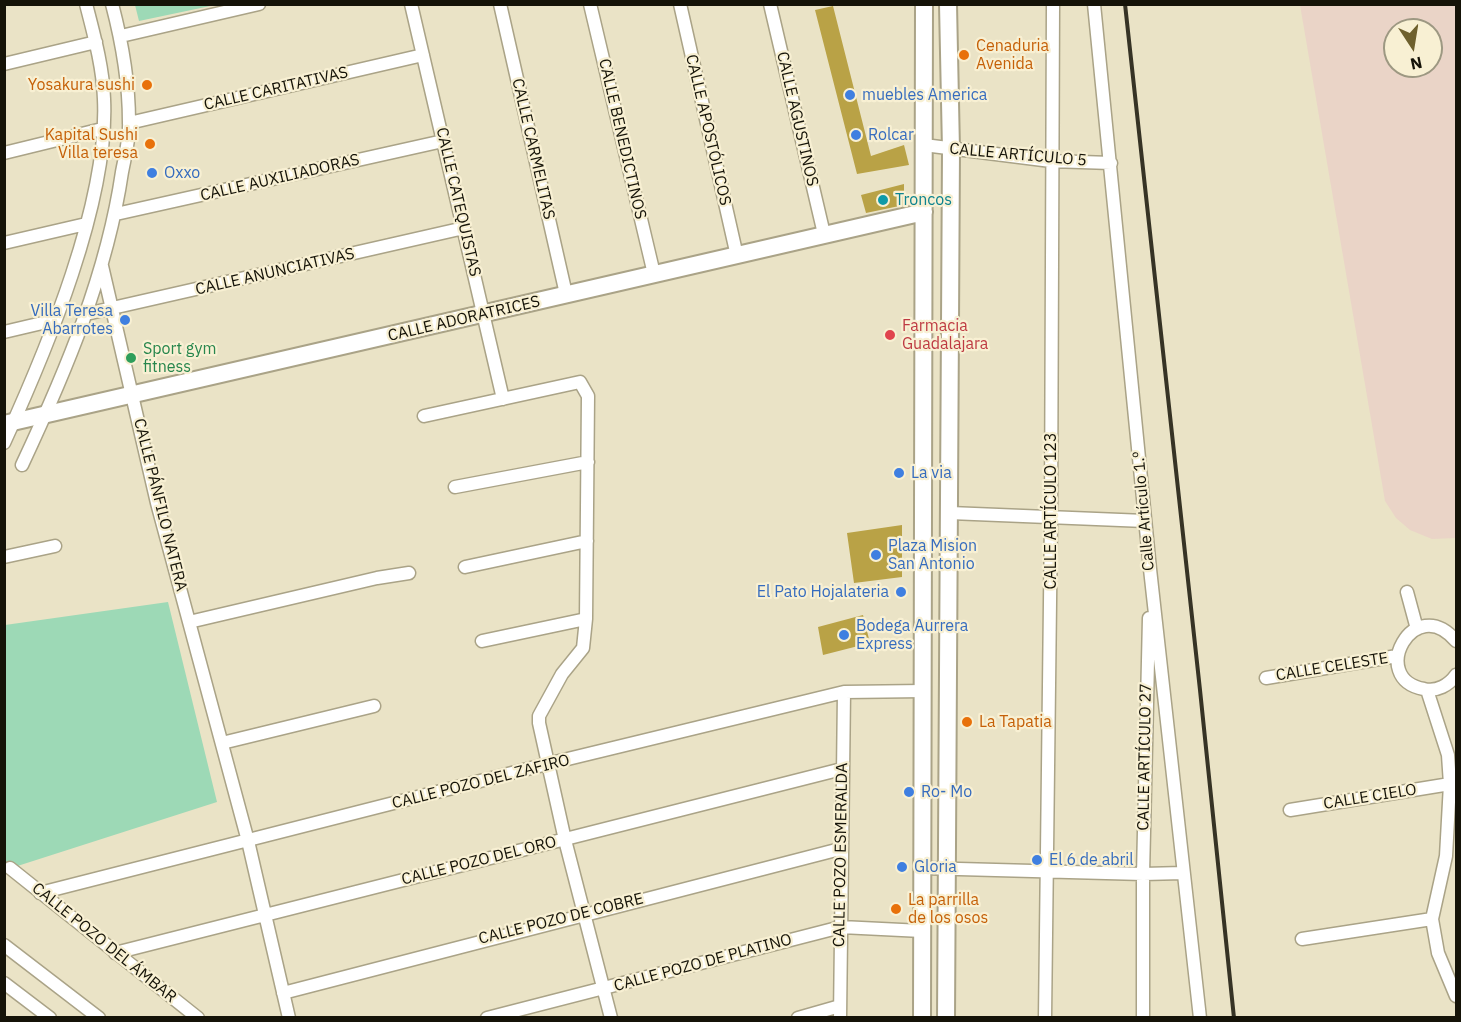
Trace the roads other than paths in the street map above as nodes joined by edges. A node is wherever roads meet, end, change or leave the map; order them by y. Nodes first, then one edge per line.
1 (86, 4) edge
2 (112, 4) edge
3 (259, 4) edge
4 (411, 4) edge
5 (500, 4) edge
6 (590, 4) edge
7 (680, 4) edge
8 (770, 4) edge
9 (924, 4) edge
10 (948, 4) edge
11 (1053, 4) edge
12 (1094, 4) edge
13 (121, 36) junction
14 (96, 42) junction
15 (423, 55) junction
16 (4, 64) edge
17 (129, 123) junction
18 (102, 129) junction
19 (443, 141) junction
20 (924, 145) junction
21 (951, 150) junction
22 (4, 153) edge
23 (1051, 161) junction
24 (1111, 163) junction
25 (924, 212) junction
26 (116, 214) junction
27 (86, 224) junction
28 (464, 228) junction
29 (824, 234) junction
30 (4, 243) edge
31 (736, 256) junction
32 (102, 267) junction
33 (654, 274) junction
34 (566, 294) junction
35 (114, 309) junction
36 (86, 314) junction
37 (485, 315) junction
38 (55, 320) junction
39 (4, 332) edge
40 (133, 394) junction
41 (502, 399) junction
42 (45, 416) junction
43 (424, 416) dead end
44 (9, 423) edge
45 (4, 443) edge
46 (588, 462) junction
47 (22, 465) dead end
48 (455, 487) dead end
49 (950, 513) junction
50 (1051, 519) junction
51 (1145, 521) junction
52 (587, 541) junction
53 (55, 546) dead end
54 (4, 557) edge
55 (465, 567) dead end
56 (1150, 569) junction
57 (409, 573) dead end
58 (1407, 592) dead end
59 (586, 619) junction
60 (189, 622) junction
61 (1417, 629) junction
62 (482, 641) dead end
63 (1456, 641) edge
64 (1397, 656) junction
65 (1456, 677) edge
66 (1266, 678) dead end
67 (1428, 690) junction
68 (924, 691) junction
69 (844, 692) junction
70 (374, 706) dead end
71 (222, 742) junction
72 (547, 764) junction
73 (842, 769) junction
74 (1450, 784) junction
75 (1290, 810) dead end
76 (565, 840) junction
77 (248, 841) junction
78 (840, 849) junction
79 (1451, 857) edge
80 (10, 868) dead end
81 (922, 868) junction
82 (948, 870) junction
83 (1047, 870) junction
84 (1183, 873) junction
85 (1143, 874) junction
86 (40, 893) junction
87 (583, 913) junction
88 (266, 915) junction
89 (1432, 919) junction
90 (841, 927) junction
91 (922, 931) junction
92 (1302, 939) dead end
93 (4, 945) edge
94 (115, 953) junction
95 (4, 983) edge
96 (604, 989) junction
97 (282, 993) junction
98 (1456, 996) edge
99 (840, 1012) edge
100 (527, 1013) edge
101 (50, 1017) edge
102 (99, 1017) edge
103 (198, 1017) edge
104 (289, 1017) edge
105 (487, 1017) edge
106 (611, 1017) edge
107 (798, 1017) edge
108 (922, 1017) edge
109 (946, 1017) edge
110 (1045, 1017) edge
111 (1143, 1017) edge
112 (1200, 1017) edge

1 - 14 street
2 - 13 street
3 - 13 street
4 - 15 street, CALLE CATEQUISTAS
5 - 34 street, CALLE CARMELITAS
6 - 33 street, CALLE BENEDICTINOS
7 - 31 street, CALLE APOSTÓLICOS
8 - 29 street, CALLE AGUSTINOS
9 - 20 main road
10 - 21 main road
11 - 23 street, CALLE ARTÍCULO 123
12 - 24 street, Calle Artículo 1.º
13 - 17 street
14 - 16 street
14 - 18 street
15 - 17 street, CALLE CARITATIVAS
15 - 19 street, CALLE CATEQUISTAS
17 - 26 street
18 - 22 street
18 - 27 street
19 - 26 street, CALLE AUXILIADORAS
19 - 28 street, CALLE CATEQUISTAS
20 - 21 street, CALLE ARTÍCULO 5
20 - 25 main road
21 - 23 street, CALLE ARTÍCULO 5
21 - 49 main road
23 - 24 street, CALLE ARTÍCULO 5
23 - 50 street, CALLE ARTÍCULO 123
24 - 51 street, Calle Artículo 1.º
25 - 29 main road, CALLE ADORATRICES
25 - 68 main road
26 - 32 street
27 - 30 street
27 - 38 street
28 - 35 street, CALLE ANUNCIATIVAS
28 - 37 street, CALLE CATEQUISTAS
29 - 31 main road, CALLE ADORATRICES
31 - 33 main road, CALLE ADORATRICES
32 - 35 street, CALLE PÁNFILO NATERA
32 - 36 street
33 - 34 main road, CALLE ADORATRICES
34 - 37 main road, CALLE ADORATRICES
35 - 36 street, CALLE ANUNCIATIVAS
35 - 40 street, CALLE PÁNFILO NATERA
36 - 42 street
37 - 40 main road, CALLE ADORATRICES
37 - 41 street, CALLE CATEQUISTAS
38 - 39 street
38 - 44 street
40 - 42 main road, CALLE ADORATRICES
40 - 60 street, CALLE PÁNFILO NATERA
41 - 43 street
41 - 46 street
42 - 44 main road, CALLE ADORATRICES
42 - 47 street
44 - 45 street
46 - 48 street
46 - 52 street
49 - 50 street
49 - 82 main road
50 - 51 street
50 - 83 street, CALLE ARTÍCULO 123
51 - 56 street, Calle Artículo 1.º
52 - 55 street
52 - 59 street
53 - 54 street
56 - 84 street, Calle Artículo 1.º
56 - 85 street, CALLE ARTÍCULO 27
57 - 60 street
58 - 61 street
59 - 62 street
59 - 72 street
60 - 71 street, CALLE PÁNFILO NATERA
61 - 63 street
61 - 64 street
64 - 66 street, CALLE CELESTE
64 - 67 street
65 - 67 street
67 - 74 street
68 - 69 street, CALLE POZO DEL ZAFIRO
68 - 81 main road
69 - 72 street, CALLE POZO DEL ZAFIRO
69 - 73 street, CALLE POZO ESMERALDA
70 - 71 street
71 - 77 street, CALLE PÁNFILO NATERA
72 - 76 street
72 - 77 street, CALLE POZO DEL ZAFIRO
73 - 76 street, CALLE POZO DEL ORO
73 - 78 street, CALLE POZO ESMERALDA
74 - 75 street, CALLE CIELO
74 - 79 street
76 - 87 street
76 - 88 street, CALLE POZO DEL ORO
77 - 86 street, CALLE POZO DEL ZAFIRO
77 - 88 street
78 - 87 street, CALLE POZO DE COBRE
78 - 90 street, CALLE POZO ESMERALDA
79 - 89 street
80 - 86 street, CALLE POZO DEL ÁMBAR
81 - 82 street
81 - 91 main road
82 - 83 street
82 - 109 main road
83 - 85 street
83 - 110 street, CALLE ARTÍCULO 123
84 - 85 street
84 - 112 street, Calle Artículo 1.º
85 - 111 street, CALLE ARTÍCULO 27
86 - 94 street, CALLE POZO DEL ÁMBAR
87 - 96 street
87 - 97 street, CALLE POZO DE COBRE
88 - 94 street, CALLE POZO DEL ORO
88 - 97 street
89 - 92 street
89 - 98 street
90 - 91 street, CALLE POZO DE PLATINO
90 - 96 street, CALLE POZO DE PLATINO
90 - 99 street, CALLE POZO ESMERALDA
91 - 108 main road
93 - 102 street
94 - 103 street, CALLE POZO DEL ÁMBAR
95 - 101 street
96 - 100 street, CALLE POZO DE PLATINO
96 - 106 street
97 - 104 street
99 - 107 street
100 - 105 street, CALLE POZO DE PLATINO

